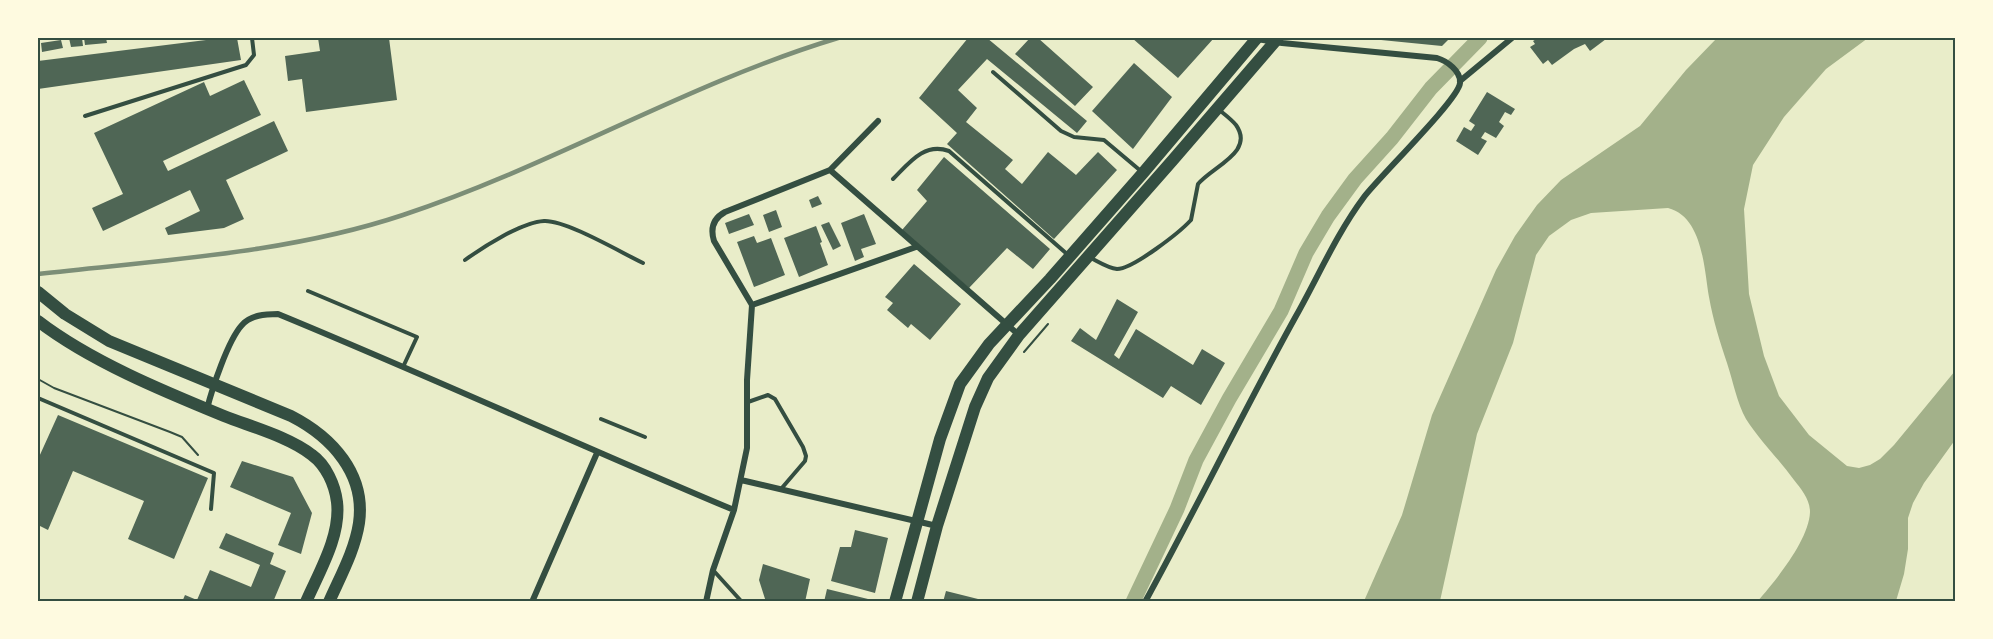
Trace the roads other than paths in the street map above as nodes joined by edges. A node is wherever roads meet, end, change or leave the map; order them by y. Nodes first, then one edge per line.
1 (252, 38) edge
2 (1256, 38) edge
3 (1512, 38) edge
4 (1276, 40) edge
5 (993, 72) dead end
6 (1460, 81) junction
7 (1218, 108) junction
8 (85, 116) dead end
9 (878, 121) dead end
10 (830, 170) junction
11 (1143, 173) junction
12 (893, 179) dead end
13 (1154, 182) junction
14 (916, 247) junction
15 (1088, 256) junction
16 (1070, 257) junction
17 (465, 260) dead end
18 (642, 263) dead end
19 (308, 291) dead end
20 (40, 294) edge
21 (752, 305) junction
22 (38, 321) edge
23 (1006, 324) junction
24 (1019, 336) junction
25 (403, 367) junction
26 (213, 385) junction
27 (38, 398) edge
28 (747, 402) junction
29 (207, 409) junction
30 (601, 419) dead end
31 (645, 437) dead end
32 (597, 453) junction
33 (741, 480) junction
34 (780, 489) junction
35 (211, 509) dead end
36 (734, 510) junction
37 (918, 521) junction
38 (937, 526) junction
39 (714, 570) junction
40 (306, 602) edge
41 (329, 602) edge
42 (532, 602) edge
43 (706, 602) edge
44 (742, 602) edge
45 (895, 602) edge
46 (916, 602) edge
47 (1145, 602) edge

1 - 8 lane
2 - 4 street
2 - 11 highway
3 - 6 street
4 - 6 street
4 - 7 highway
5 - 11 lane
6 - 47 street
7 - 13 highway
7 - 15 lane
9 - 10 street
10 - 14 street
10 - 21 street
11 - 13 lane
11 - 16 highway
12 - 16 lane
13 - 15 highway
14 - 21 street
14 - 23 street
15 - 24 highway
16 - 23 highway
17 - 18 lane
19 - 25 lane
20 - 26 highway
21 - 28 street
22 - 29 highway
23 - 24 street
23 - 37 highway
24 - 38 highway
25 - 26 street
25 - 32 street
26 - 29 street
26 - 41 highway
27 - 35 lane
28 - 33 street
28 - 34 lane
29 - 40 highway
30 - 31 lane
32 - 36 street
32 - 42 street
33 - 34 street
33 - 36 street
34 - 37 street
36 - 39 street
37 - 38 street
37 - 45 highway
38 - 46 highway
39 - 43 street
39 - 44 lane

